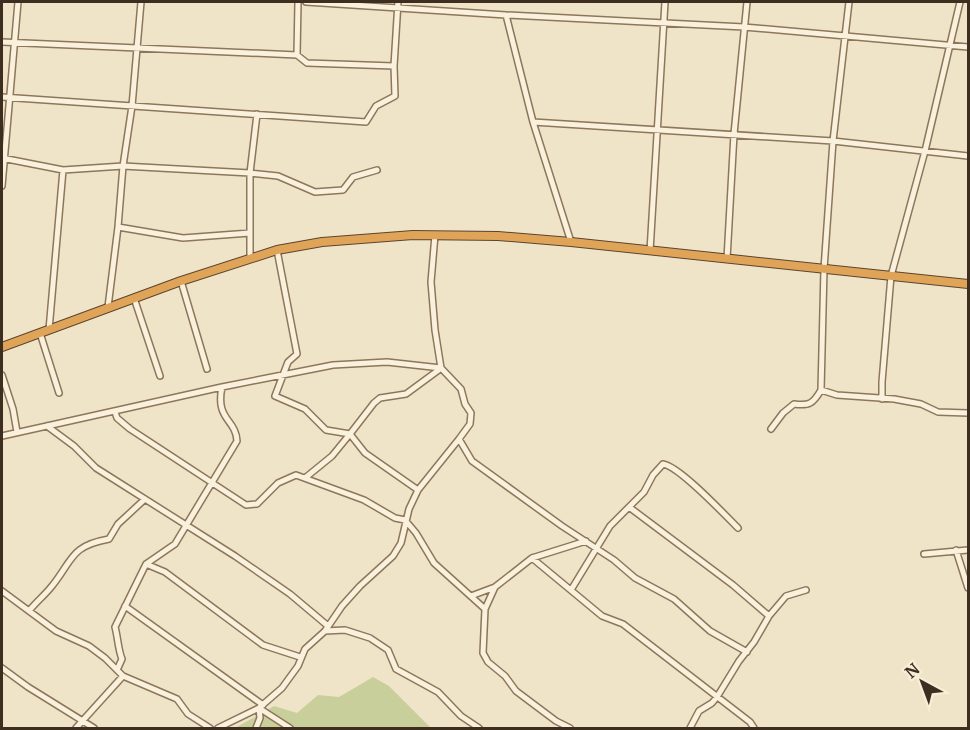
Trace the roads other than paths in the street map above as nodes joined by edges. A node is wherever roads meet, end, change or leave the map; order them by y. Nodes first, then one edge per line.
1 (18, 2) edge
2 (141, 2) edge
3 (298, 2) edge
4 (306, 2) edge
5 (664, 2) edge
6 (747, 2) edge
7 (849, 2) edge
8 (960, 2) edge
9 (398, 5) edge
10 (506, 15) junction
11 (663, 23) junction
12 (744, 27) junction
13 (846, 36) junction
14 (2, 42) edge
15 (13, 43) junction
16 (948, 47) junction
17 (969, 47) edge
18 (137, 48) junction
19 (297, 54) junction
20 (394, 66) junction
21 (2, 97) edge
22 (9, 98) junction
23 (132, 106) junction
24 (257, 114) junction
25 (532, 122) junction
26 (658, 131) junction
27 (734, 134) junction
28 (833, 141) junction
29 (925, 151) junction
30 (969, 156) edge
31 (2, 158) edge
32 (123, 166) junction
33 (63, 170) junction
34 (377, 170) dead end
35 (250, 173) junction
36 (2, 186) edge
37 (118, 227) junction
38 (250, 233) junction
39 (435, 235) junction
40 (571, 242) junction
41 (277, 250) junction
42 (650, 251) junction
43 (250, 258) junction
44 (727, 259) junction
45 (824, 269) junction
46 (891, 276) junction
47 (181, 280) junction
48 (969, 284) edge
49 (134, 298) junction
50 (108, 307) junction
51 (49, 330) junction
52 (40, 333) junction
53 (2, 347) edge
54 (441, 368) junction
55 (207, 369) dead end
56 (284, 374) junction
57 (2, 375) edge
58 (160, 376) dead end
59 (222, 387) junction
60 (821, 390) junction
61 (59, 393) dead end
62 (882, 399) junction
63 (115, 412) junction
64 (969, 413) edge
65 (47, 426) junction
66 (771, 429) dead end
67 (17, 432) junction
68 (350, 434) junction
69 (2, 436) edge
70 (459, 440) junction
71 (305, 477) junction
72 (212, 483) junction
73 (418, 490) junction
74 (145, 499) junction
75 (629, 507) junction
76 (405, 520) junction
77 (185, 525) junction
78 (738, 528) dead end
79 (586, 541) junction
80 (596, 548) junction
81 (956, 550) junction
82 (969, 550) edge
83 (924, 554) dead end
84 (532, 558) junction
85 (146, 564) junction
86 (495, 587) junction
87 (969, 588) edge
88 (571, 590) junction
89 (806, 590) dead end
90 (2, 591) edge
91 (471, 596) junction
92 (125, 606) junction
93 (485, 609) junction
94 (29, 611) junction
95 (769, 616) junction
96 (326, 628) junction
97 (747, 652) junction
98 (300, 657) junction
99 (2, 668) edge
100 (117, 670) junction
101 (123, 676) junction
102 (717, 697) junction
103 (261, 707) junction
104 (83, 720) junction
105 (556, 721) junction
106 (76, 729) edge
107 (94, 729) edge
108 (210, 729) edge
109 (218, 729) edge
110 (256, 729) edge
111 (290, 729) edge
112 (479, 729) edge
113 (551, 729) edge
114 (570, 729) edge
115 (690, 729) edge
116 (754, 729) edge

1 - 15 street
2 - 18 street
3 - 19 street
4 - 9 street
5 - 11 street
6 - 12 street
7 - 13 street
8 - 16 street
9 - 10 street
9 - 20 street
10 - 11 street
10 - 25 street
11 - 12 street
11 - 26 street
12 - 13 street
12 - 27 street
13 - 16 street
13 - 28 street
14 - 15 street
15 - 18 street
15 - 22 street
16 - 17 street
16 - 29 street
18 - 19 street
18 - 23 street
19 - 20 street
20 - 24 street
21 - 22 street
22 - 23 street
22 - 31 street
23 - 24 street
23 - 32 street
24 - 35 street
25 - 26 street
25 - 40 street
26 - 27 street
26 - 42 street
27 - 28 street
27 - 44 street
28 - 29 street
28 - 45 street
29 - 30 street
29 - 46 street
31 - 33 street
31 - 36 street
32 - 33 street
32 - 35 street
32 - 37 street
33 - 51 street
34 - 35 street
35 - 38 street
37 - 38 street
37 - 50 street
38 - 43 street
39 - 40 highway
39 - 41 highway
39 - 54 street
40 - 42 highway
41 - 43 highway
41 - 56 street
42 - 44 highway
43 - 47 highway
44 - 45 highway
45 - 46 highway
45 - 60 street
46 - 48 highway
46 - 62 street
47 - 49 highway
47 - 55 street
49 - 50 highway
49 - 58 street
50 - 51 highway
51 - 52 highway
52 - 53 highway
52 - 61 street
54 - 56 street
54 - 68 street
54 - 70 street
56 - 59 street
56 - 68 street
57 - 67 street
59 - 63 street
59 - 72 street
60 - 62 street
60 - 66 street
62 - 64 street
63 - 65 street
63 - 72 street
65 - 67 street
65 - 74 street
67 - 69 street
68 - 71 street
68 - 73 street
70 - 73 street
70 - 79 street
71 - 72 street
71 - 76 street
72 - 77 street
73 - 76 street
74 - 77 street
74 - 94 street
75 - 78 street
75 - 80 street
75 - 95 street
76 - 91 street
76 - 96 street
77 - 85 street
77 - 96 street
79 - 80 street
79 - 84 street
80 - 88 street
80 - 97 street
81 - 82 street
81 - 83 street
81 - 87 street
84 - 86 street
84 - 88 street
85 - 92 street
85 - 98 street
86 - 91 street
86 - 93 street
88 - 102 street
89 - 95 street
90 - 94 street
91 - 93 street
92 - 100 street
92 - 103 street
93 - 105 street
94 - 100 street
95 - 97 street
96 - 98 street
96 - 112 street
97 - 102 street
98 - 103 street
99 - 104 street
100 - 101 street
101 - 104 street
101 - 108 street
102 - 115 street
102 - 116 street
103 - 109 street
103 - 110 street
103 - 111 street
104 - 106 street
104 - 107 street
105 - 113 street
105 - 114 street

